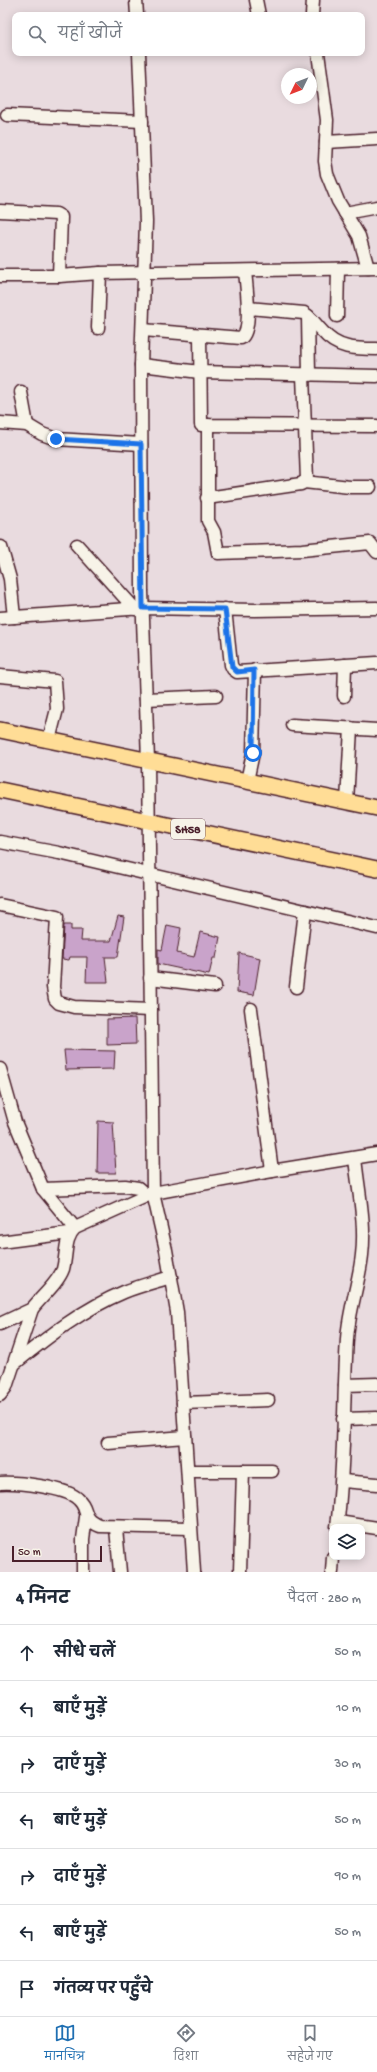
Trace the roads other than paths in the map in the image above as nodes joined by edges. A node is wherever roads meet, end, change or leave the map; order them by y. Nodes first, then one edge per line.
1 (136, 0) edge
2 (256, 0) edge
3 (313, 0) edge
4 (137, 12) edge
5 (258, 12) edge
6 (312, 12) edge
7 (139, 56) edge
8 (318, 56) edge
9 (7, 115) dead end
10 (142, 121) junction
11 (377, 139) edge
12 (326, 142) junction
13 (377, 207) edge
14 (0, 211) edge
15 (345, 212) junction
16 (372, 268) edge
17 (338, 269) junction
18 (245, 271) junction
19 (145, 272) junction
20 (100, 273) junction
21 (0, 276) edge
22 (59, 276) junction
23 (248, 308) junction
24 (308, 316) junction
25 (337, 316) dead end
26 (98, 328) dead end
27 (143, 330) junction
28 (200, 335) junction
29 (377, 349) edge
30 (141, 365) junction
31 (200, 372) junction
32 (306, 375) junction
33 (377, 376) edge
34 (21, 392) dead end
35 (0, 423) edge
36 (27, 425) junction
37 (208, 425) junction
38 (306, 426) junction
39 (377, 426) edge
40 (141, 444) junction
41 (304, 482) junction
42 (370, 487) dead end
43 (208, 498) junction
44 (76, 545) dead end
45 (0, 547) edge
46 (377, 552) edge
47 (377, 608) edge
48 (139, 609) junction
49 (225, 609) junction
50 (14, 617) junction
51 (0, 618) edge
52 (377, 663) edge
53 (345, 665) junction
54 (254, 670) junction
55 (0, 676) edge
56 (216, 696) dead end
57 (344, 696) dead end
58 (146, 699) junction
59 (292, 724) dead end
60 (350, 728) junction
61 (0, 730) edge
62 (377, 730) edge
63 (49, 740) junction
64 (148, 761) junction
65 (247, 781) junction
66 (0, 790) edge
67 (346, 802) junction
68 (377, 808) edge
69 (148, 821) junction
70 (0, 842) edge
71 (377, 869) edge
72 (148, 874) junction
73 (0, 905) edge
74 (305, 911) junction
75 (377, 928) edge
76 (150, 978) junction
77 (215, 986) dead end
78 (296, 987) dead end
79 (251, 1009) dead end
80 (151, 1010) junction
81 (0, 1069) edge
82 (377, 1154) edge
83 (354, 1158) junction
84 (272, 1171) junction
85 (43, 1189) junction
86 (150, 1194) junction
87 (72, 1231) junction
88 (0, 1242) edge
89 (170, 1277) junction
90 (32, 1310) junction
91 (0, 1324) edge
92 (14, 1364) junction
93 (377, 1384) edge
94 (345, 1385) junction
95 (0, 1395) edge
96 (268, 1400) dead end
97 (183, 1403) junction
98 (377, 1418) edge
99 (343, 1419) junction
100 (185, 1437) junction
101 (108, 1443) dead end
102 (188, 1471) junction
103 (243, 1471) junction
104 (272, 1471) dead end
105 (343, 1481) junction
106 (0, 1483) edge
107 (377, 1484) edge
108 (86, 1517) junction
109 (338, 1524) edge
110 (365, 1527) edge
111 (116, 1528) junction
112 (190, 1528) junction
113 (377, 1528) edge
114 (333, 1560) edge
115 (83, 1572) edge
116 (120, 1572) edge
117 (194, 1572) edge
118 (240, 1572) edge
119 (332, 1572) edge

1 - 4 street
2 - 5 street
3 - 6 street
7 - 10 street
8 - 12 street
9 - 10 street
10 - 19 street
11 - 12 street
12 - 15 street
13 - 15 street
14 - 22 street
15 - 16 street
16 - 17 street
17 - 18 street
17 - 25 street
18 - 19 street
18 - 23 street
19 - 20 street
19 - 27 street
20 - 22 street
20 - 26 street
21 - 22 street
23 - 24 street
23 - 28 street
24 - 29 street
24 - 32 street
27 - 28 street
27 - 30 street
28 - 31 street
30 - 31 street
30 - 40 street
31 - 32 street
31 - 37 street
32 - 33 street
32 - 38 street
34 - 36 street
35 - 36 street
36 - 40 street
37 - 38 street
37 - 43 street
38 - 39 street
38 - 41 street
40 - 48 street
41 - 42 street
41 - 43 street
43 - 46 street
44 - 48 street
45 - 50 street
47 - 49 street
48 - 49 street
48 - 50 street
48 - 58 street
49 - 54 street
50 - 51 street
52 - 53 street
53 - 54 street
53 - 57 street
54 - 65 street
55 - 63 street
56 - 58 street
58 - 64 street
59 - 60 street
60 - 62 street
60 - 67 street
61 - 63 main road
63 - 64 main road
64 - 65 main road
64 - 69 street
65 - 67 main road
66 - 69 main road, SH58
67 - 68 main road
69 - 71 main road, SH58
69 - 72 street
70 - 72 street
72 - 74 street
72 - 76 street
73 - 80 street
74 - 75 street
74 - 78 street
76 - 77 street
76 - 80 street
79 - 84 street
80 - 86 street
81 - 85 street
82 - 83 street
83 - 84 street
83 - 94 street
84 - 86 street
85 - 86 street
85 - 87 street
86 - 87 street
86 - 89 street
87 - 88 street
87 - 90 street
89 - 92 street
89 - 97 street
90 - 91 street
90 - 92 street
92 - 95 street
93 - 94 street
94 - 99 street
96 - 97 street
97 - 100 street
98 - 99 street
99 - 105 street
100 - 101 street
100 - 102 street
102 - 103 street
102 - 112 street
103 - 104 street
103 - 118 street
105 - 107 street
105 - 109 street
106 - 108 street
108 - 111 street
108 - 115 street
110 - 113 street
111 - 112 street
111 - 116 street
112 - 117 street
114 - 119 street

